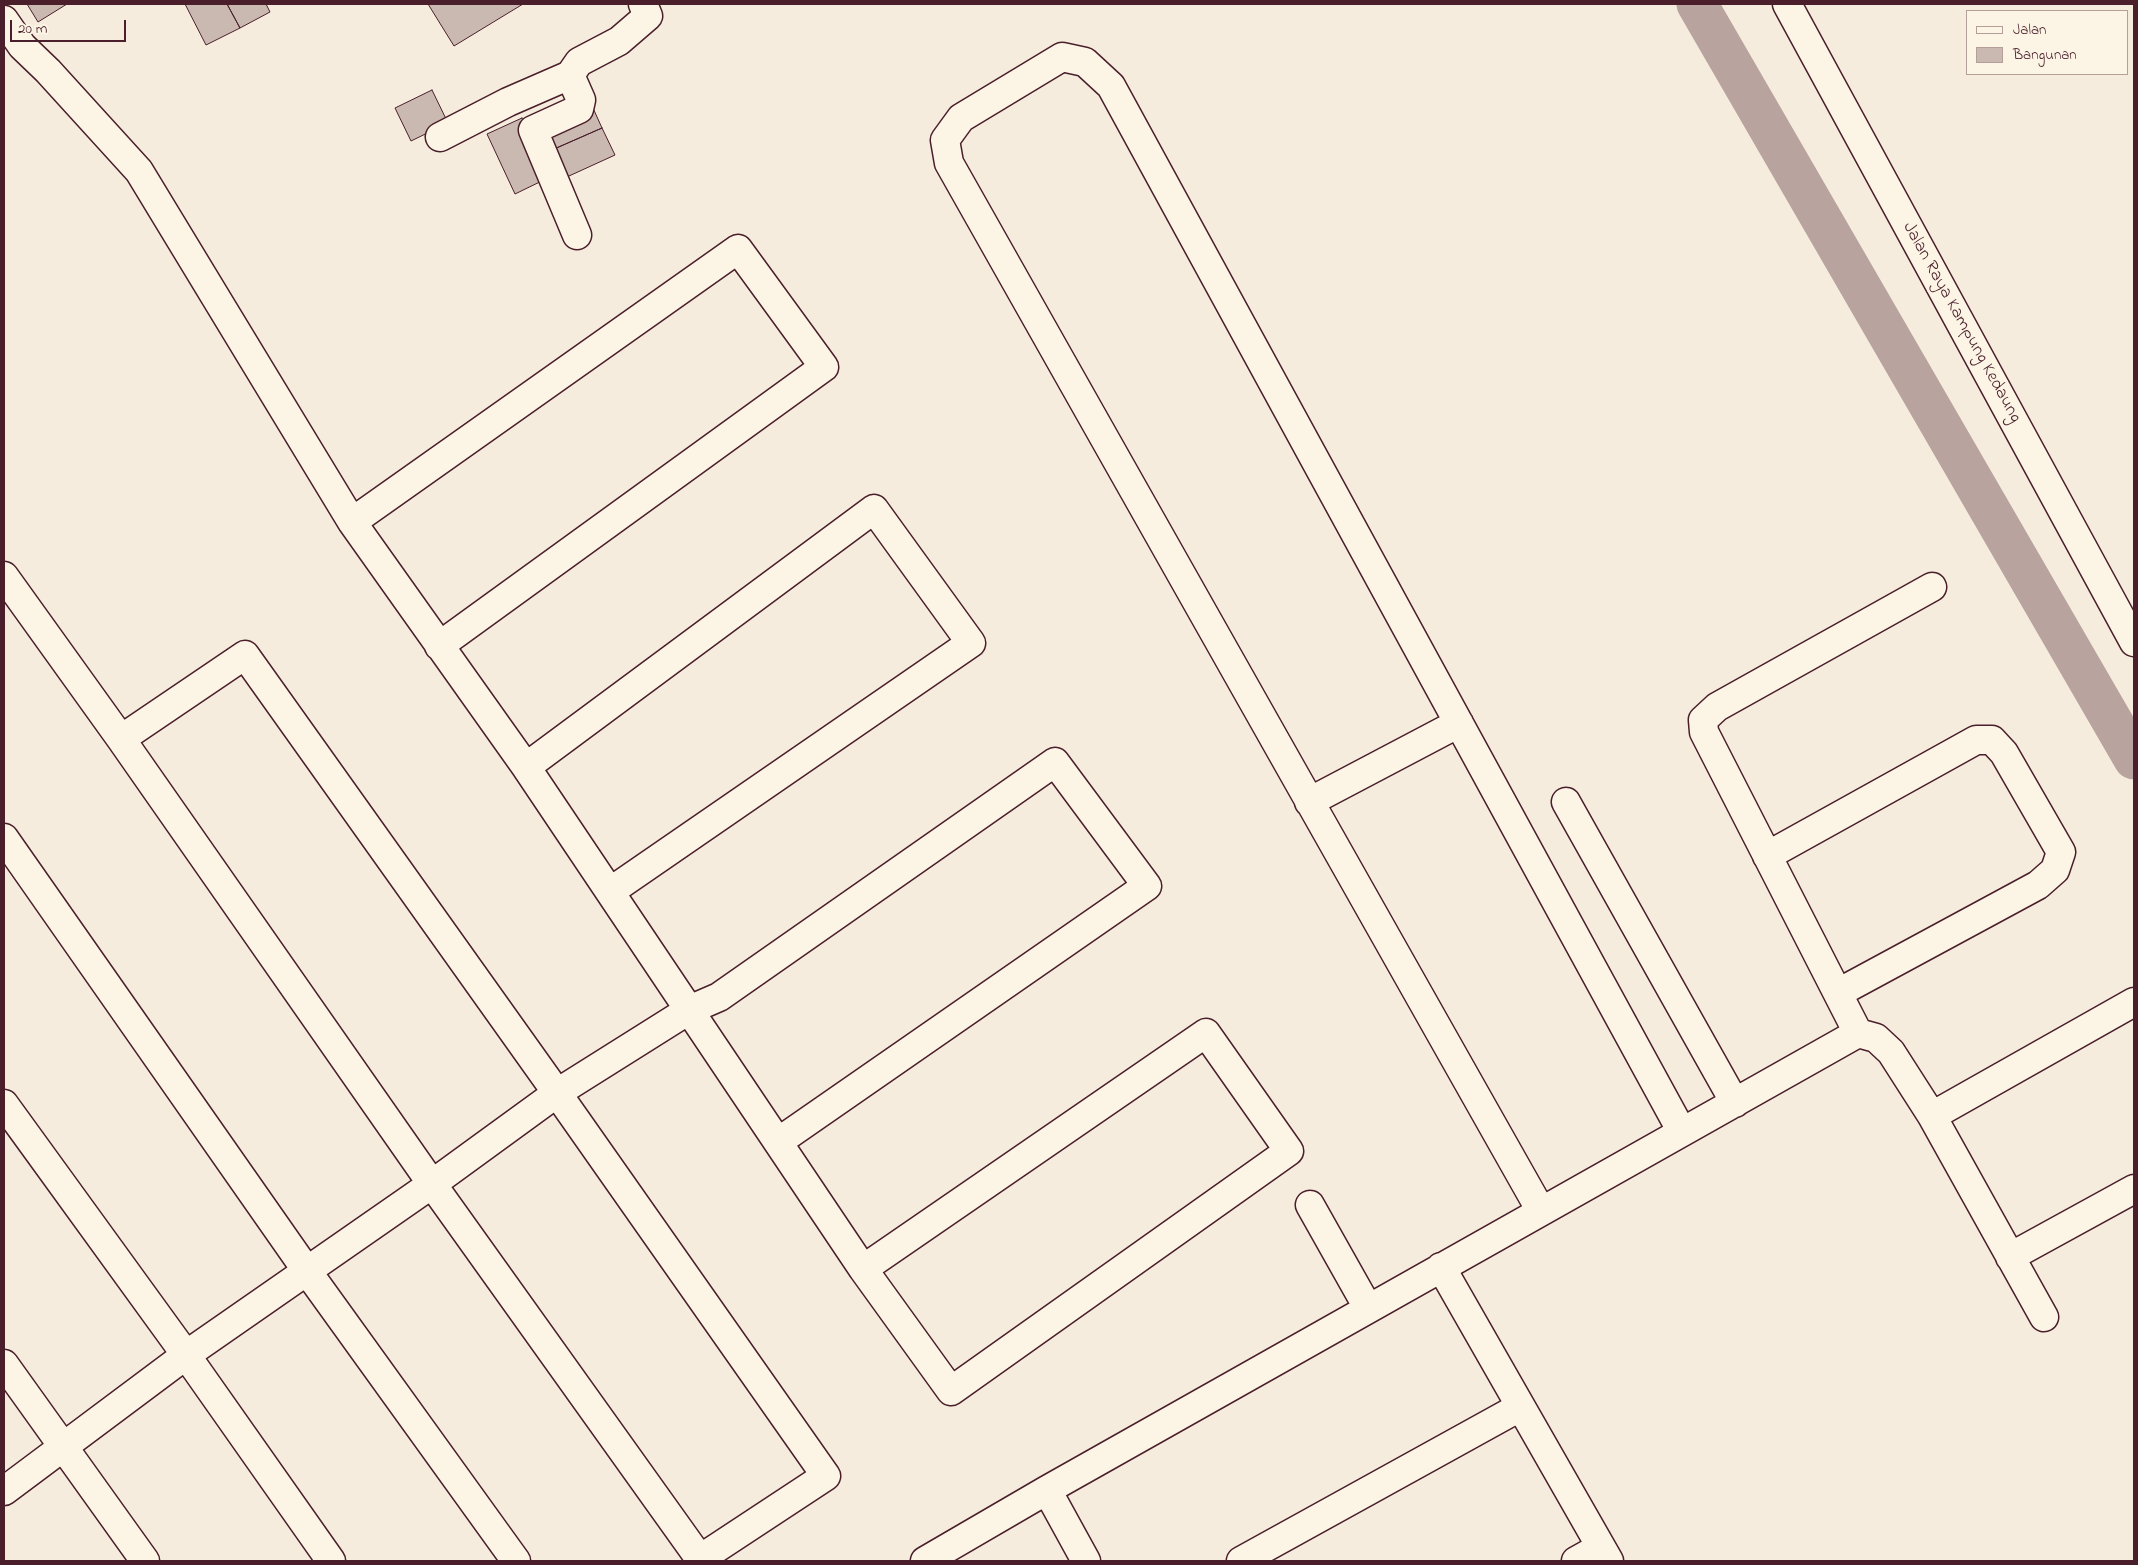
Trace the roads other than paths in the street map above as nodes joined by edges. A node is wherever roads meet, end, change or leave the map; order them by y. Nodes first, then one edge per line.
1 (643, 4) edge
2 (1787, 4) edge
3 (4, 20) edge
4 (570, 75) junction
5 (440, 137) dead end
6 (577, 235) dead end
7 (352, 522) junction
8 (6, 583) edge
9 (1932, 587) dead end
10 (2134, 642) edge
11 (439, 646) junction
12 (1459, 723) junction
13 (120, 739) junction
14 (526, 767) junction
15 (1309, 802) junction
16 (1566, 802) dead end
17 (8, 854) edge
18 (1767, 856) junction
19 (611, 891) junction
20 (1838, 993) junction
21 (2134, 1002) edge
22 (689, 1010) junction
23 (1858, 1033) junction
24 (557, 1093) junction
25 (1735, 1103) junction
26 (4, 1104) edge
27 (1932, 1116) junction
28 (1682, 1132) junction
29 (778, 1142) junction
30 (432, 1184) junction
31 (2134, 1189) edge
32 (1310, 1206) dead end
33 (1541, 1211) junction
34 (2010, 1257) junction
35 (1441, 1267) junction
36 (863, 1269) junction
37 (307, 1271) junction
38 (1368, 1308) junction
39 (2044, 1317) dead end
40 (186, 1355) junction
41 (4, 1364) edge
42 (1520, 1407) junction
43 (63, 1446) junction
44 (1047, 1490) junction
45 (4, 1491) edge
46 (1605, 1554) edge
47 (145, 1561) edge
48 (331, 1561) edge
49 (516, 1561) edge
50 (925, 1561) edge
51 (1086, 1561) edge
52 (1242, 1561) edge
53 (1576, 1561) edge

1 - 4 street
2 - 10 street, Jalan Raya Kampung Kedaung
3 - 7 street
4 - 5 street
4 - 6 street
7 - 11 street
7 - 11 street
8 - 13 street
9 - 18 street
11 - 14 street
12 - 15 street
12 - 15 street
12 - 28 street
13 - 24 street
13 - 30 street
14 - 19 street
14 - 19 street
15 - 33 street
16 - 25 street
17 - 37 street
18 - 20 street
18 - 20 street
19 - 22 street
20 - 23 street
21 - 27 street
22 - 24 street
22 - 29 street
22 - 29 street
23 - 25 street
23 - 27 street
24 - 30 street
24 - 30 street
25 - 28 street
26 - 40 street
27 - 34 street
28 - 33 street
29 - 36 street
30 - 37 street
31 - 34 street
32 - 38 street
33 - 35 street
34 - 39 street
35 - 38 street
35 - 42 street
36 - 36 street
37 - 40 street
37 - 49 street
38 - 44 street
40 - 43 street
40 - 48 street
41 - 43 street
42 - 46 street
42 - 52 street
43 - 45 street
43 - 47 street
44 - 50 street
44 - 51 street
46 - 53 street

